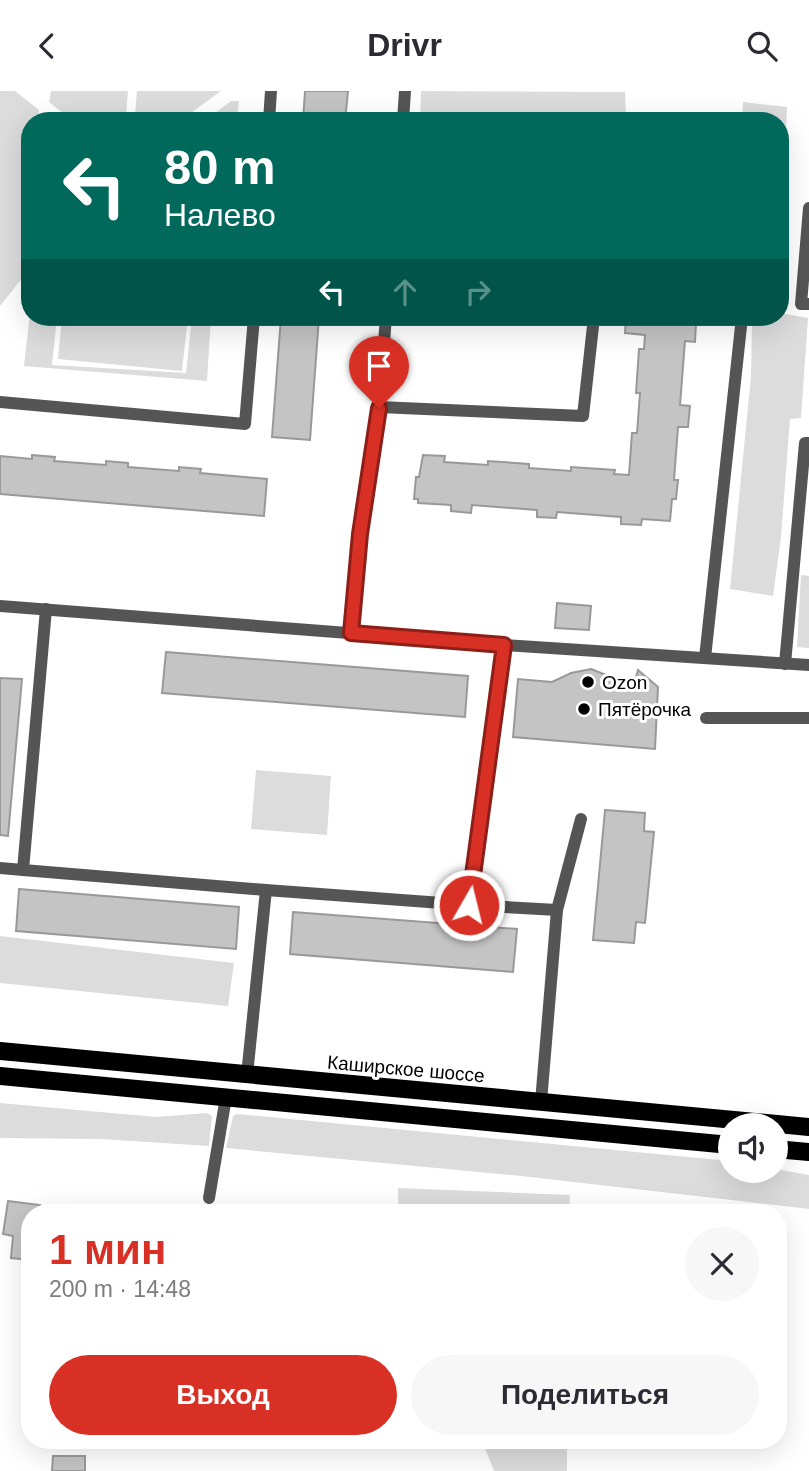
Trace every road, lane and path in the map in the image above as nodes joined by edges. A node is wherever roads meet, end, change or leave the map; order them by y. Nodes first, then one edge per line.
1 (271, 91) edge
2 (405, 91) edge
3 (270, 112) edge
4 (404, 112) edge
5 (809, 208) edge
6 (809, 304) edge
7 (253, 326) edge
8 (385, 326) edge
9 (593, 326) edge
10 (741, 326) edge
11 (0, 402) edge
12 (379, 408) junction
13 (809, 443) edge
14 (794, 560) junction
15 (809, 562) edge
16 (0, 606) edge
17 (46, 609) junction
18 (351, 633) junction
19 (504, 645) junction
20 (705, 658) junction
21 (785, 664) junction
22 (809, 666) edge
23 (706, 718) dead end
24 (809, 718) edge
25 (581, 819) dead end
26 (0, 868) edge
27 (23, 870) junction
28 (266, 890) junction
29 (469, 905) junction
30 (557, 910) junction
31 (0, 1051) edge
32 (247, 1075) junction
33 (0, 1076) edge
34 (226, 1097) junction
35 (541, 1102) junction
36 (809, 1127) edge
37 (718, 1144) edge
38 (788, 1150) edge
39 (809, 1152) edge
40 (209, 1198) dead end

1 - 3 lane
2 - 4 lane
5 - 6 lane
7 - 11 lane
8 - 12 lane
9 - 12 lane
10 - 20 lane
12 - 18 lane
13 - 14 lane
14 - 15 lane
14 - 21 lane
16 - 17 lane
17 - 18 lane
17 - 27 lane
18 - 19 lane
19 - 20 lane
19 - 29 lane
20 - 21 lane
21 - 22 lane
23 - 24 lane
25 - 30 lane
26 - 27 lane
27 - 28 lane
28 - 29 lane
28 - 32 lane
29 - 30 lane
30 - 35 lane
31 - 32 main road, Каширское шоссе
32 - 35 main road, Каширское шоссе
33 - 34 main road
34 - 37 main road
34 - 40 lane
35 - 36 main road, Каширское шоссе
38 - 39 main road

